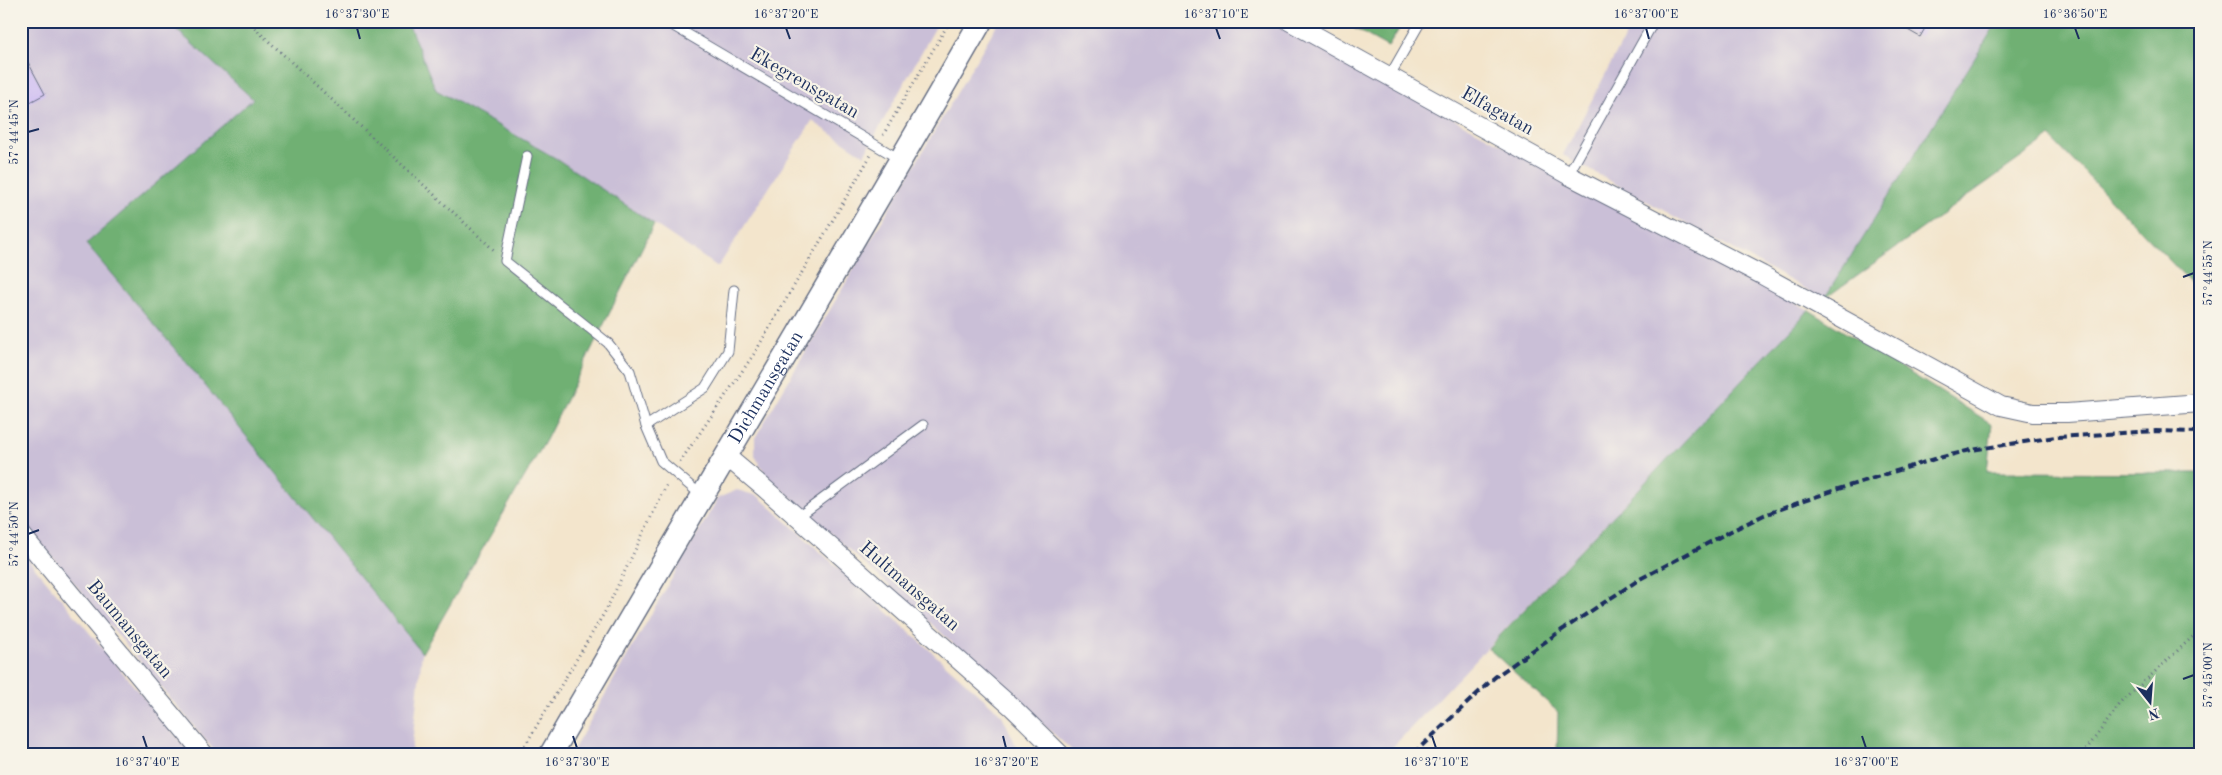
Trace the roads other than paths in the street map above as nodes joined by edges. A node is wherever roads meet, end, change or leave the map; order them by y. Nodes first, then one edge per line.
1 (664, 21) edge
2 (981, 21) edge
3 (1289, 21) edge
4 (1421, 21) edge
5 (1654, 21) edge
6 (1389, 77) junction
7 (527, 156) dead end
8 (901, 160) junction
9 (1568, 175) junction
10 (734, 290) dead end
11 (2201, 403) edge
12 (923, 425) dead end
13 (646, 426) junction
14 (726, 456) junction
15 (701, 495) junction
16 (798, 518) junction
17 (21, 534) edge
18 (204, 754) edge
19 (551, 754) edge
20 (1060, 754) edge

1 - 8 lane, Ekegrensgatan
2 - 8 street, Dichmansgatan
3 - 6 street, Elfagatan
4 - 6 lane
5 - 9 lane
6 - 9 street, Elfagatan
7 - 13 lane
8 - 14 street, Dichmansgatan
9 - 11 street, Elfagatan
10 - 13 lane
12 - 16 lane
13 - 15 lane
14 - 15 street, Dichmansgatan
14 - 16 street, Hultmansgatan
15 - 19 street, Dichmansgatan
16 - 20 street, Hultmansgatan
17 - 18 street, Baumansgatan

